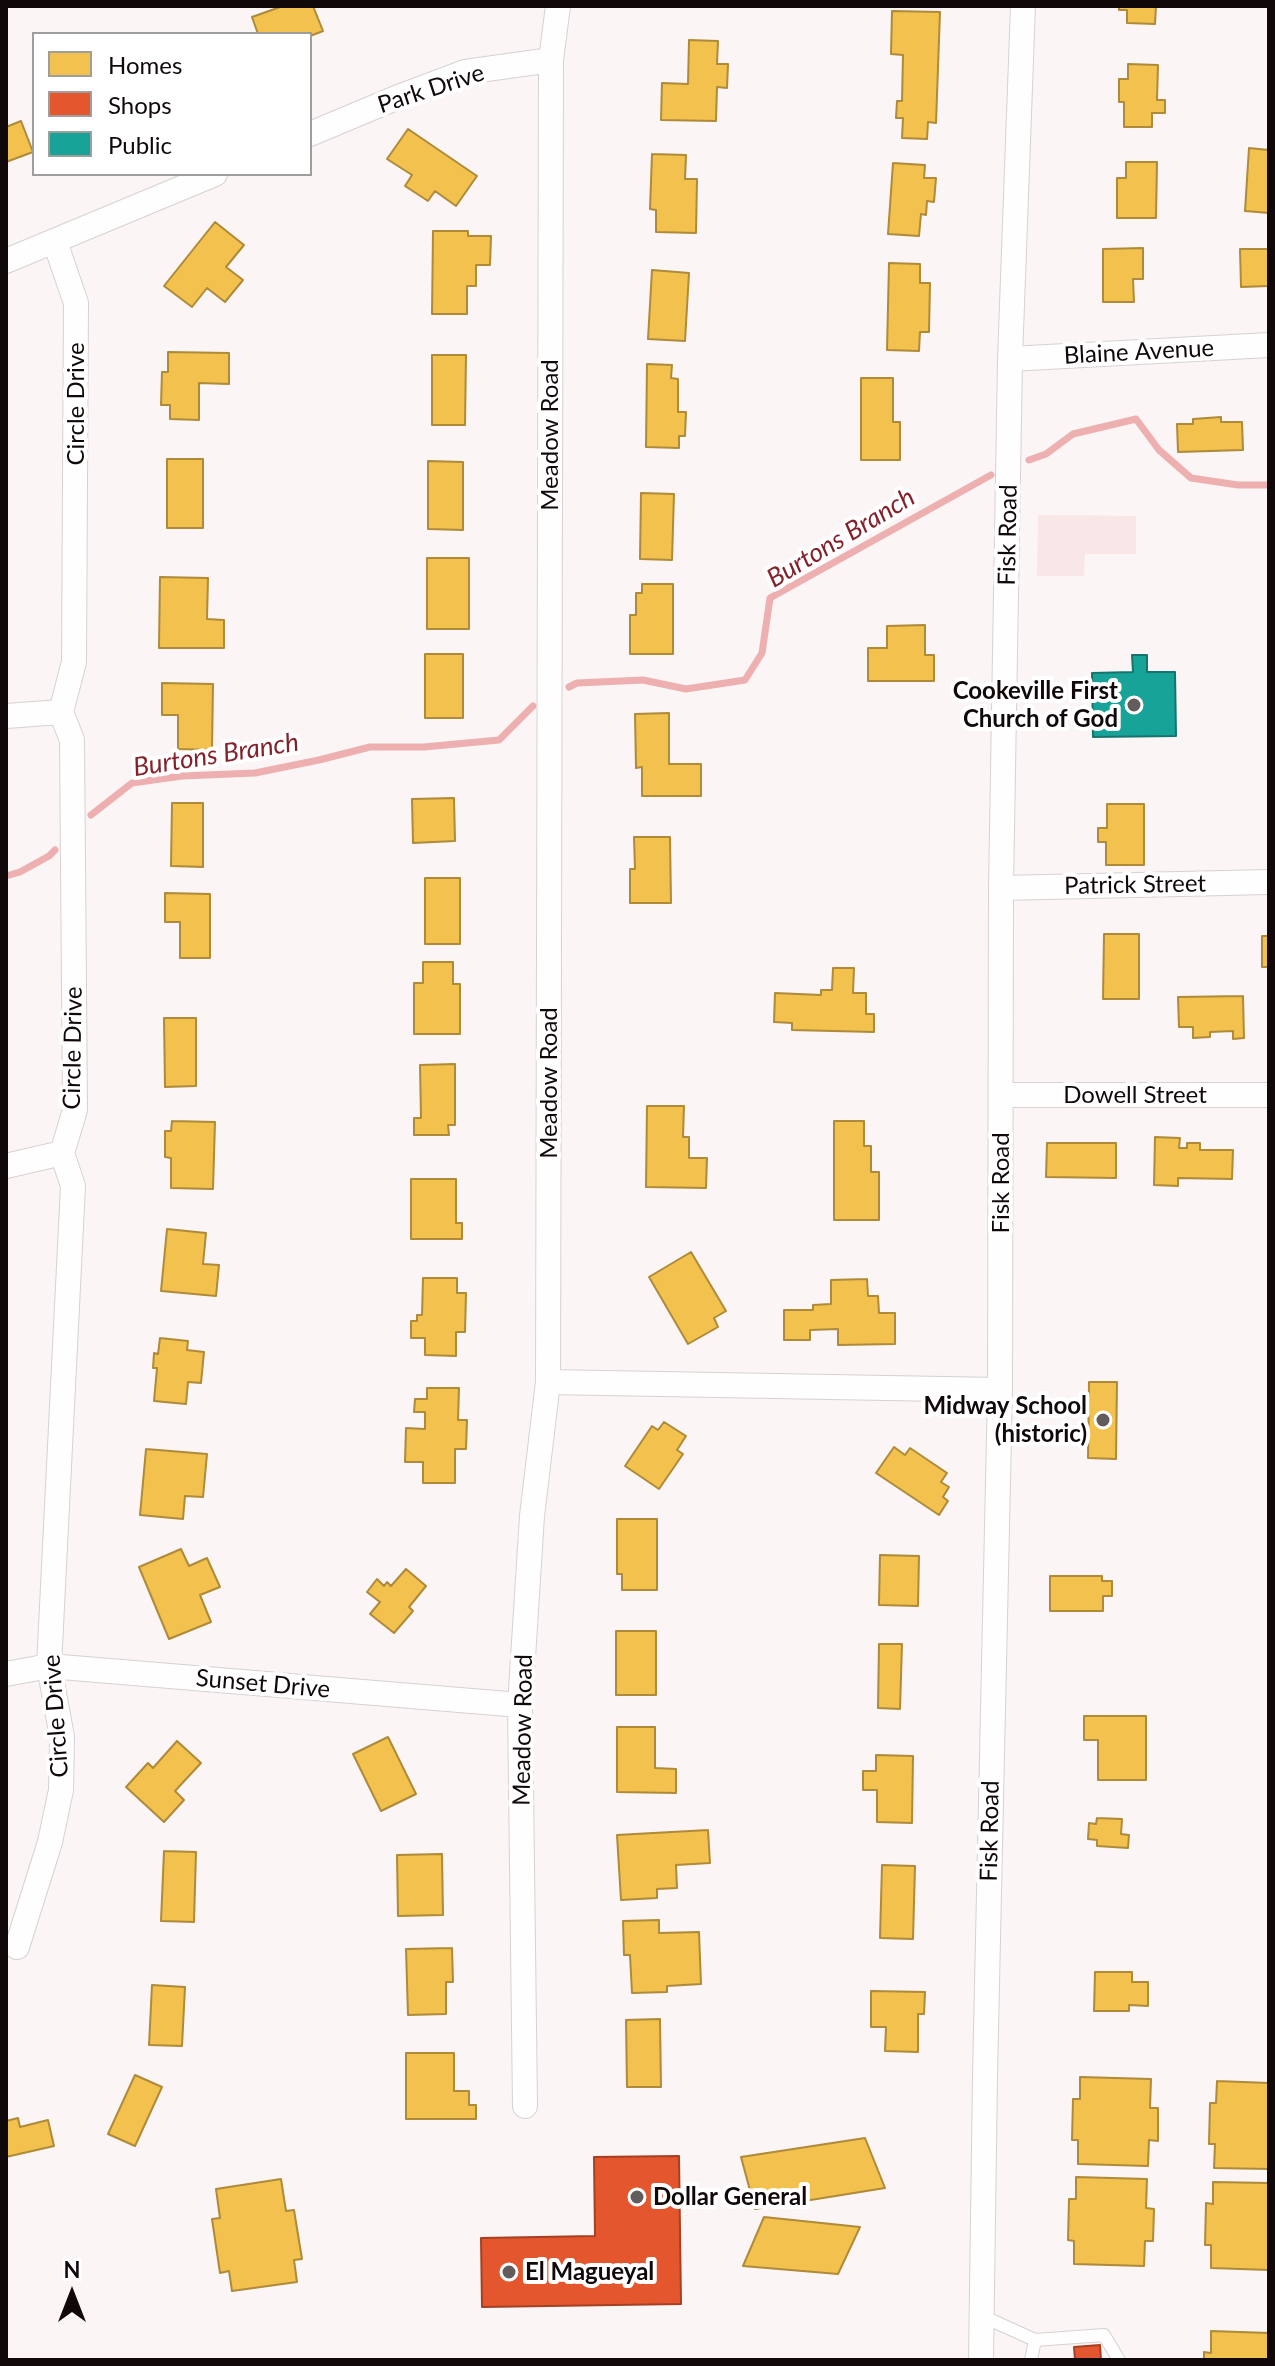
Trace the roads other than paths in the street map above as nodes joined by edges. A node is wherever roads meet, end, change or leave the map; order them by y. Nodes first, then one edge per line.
1 (558, 6) edge
2 (1023, 6) edge
3 (551, 60) junction
4 (312, 133) edge
5 (210, 176) edge
6 (55, 242) junction
7 (6, 261) edge
8 (1269, 345) edge
9 (1010, 359) junction
10 (61, 712) junction
11 (6, 716) edge
12 (1269, 882) edge
13 (1001, 888) junction
14 (1002, 1095) junction
15 (1269, 1095) edge
16 (62, 1153) junction
17 (6, 1166) edge
18 (548, 1382) junction
19 (1000, 1390) junction
20 (49, 1666) junction
21 (6, 1674) edge
22 (520, 1705) junction
23 (17, 1947) dead end
24 (525, 2106) dead end
25 (982, 2316) junction
26 (1035, 2340) junction
27 (981, 2360) edge
28 (1031, 2360) edge
29 (1119, 2360) edge

1 - 3 street
2 - 9 street, Fisk Road
3 - 4 street, Park Drive
3 - 18 street, Meadow Road
5 - 6 street
6 - 7 street
6 - 10 street, Circle Drive
8 - 9 street, Blaine Avenue
9 - 13 street, Fisk Road
10 - 11 street
10 - 16 street, Circle Drive
12 - 13 street, Patrick Street
13 - 14 street, Fisk Road
14 - 15 street, Dowell Street
14 - 19 street, Fisk Road
16 - 17 street
16 - 20 street, Circle Drive
18 - 19 street
18 - 22 street, Meadow Road
19 - 25 street, Fisk Road
20 - 21 street, Sunset Drive
20 - 22 street, Sunset Drive
20 - 23 street, Circle Drive
22 - 24 street, Meadow Road
25 - 26 lane
25 - 27 street, Fisk Road
26 - 28 lane
26 - 29 lane

